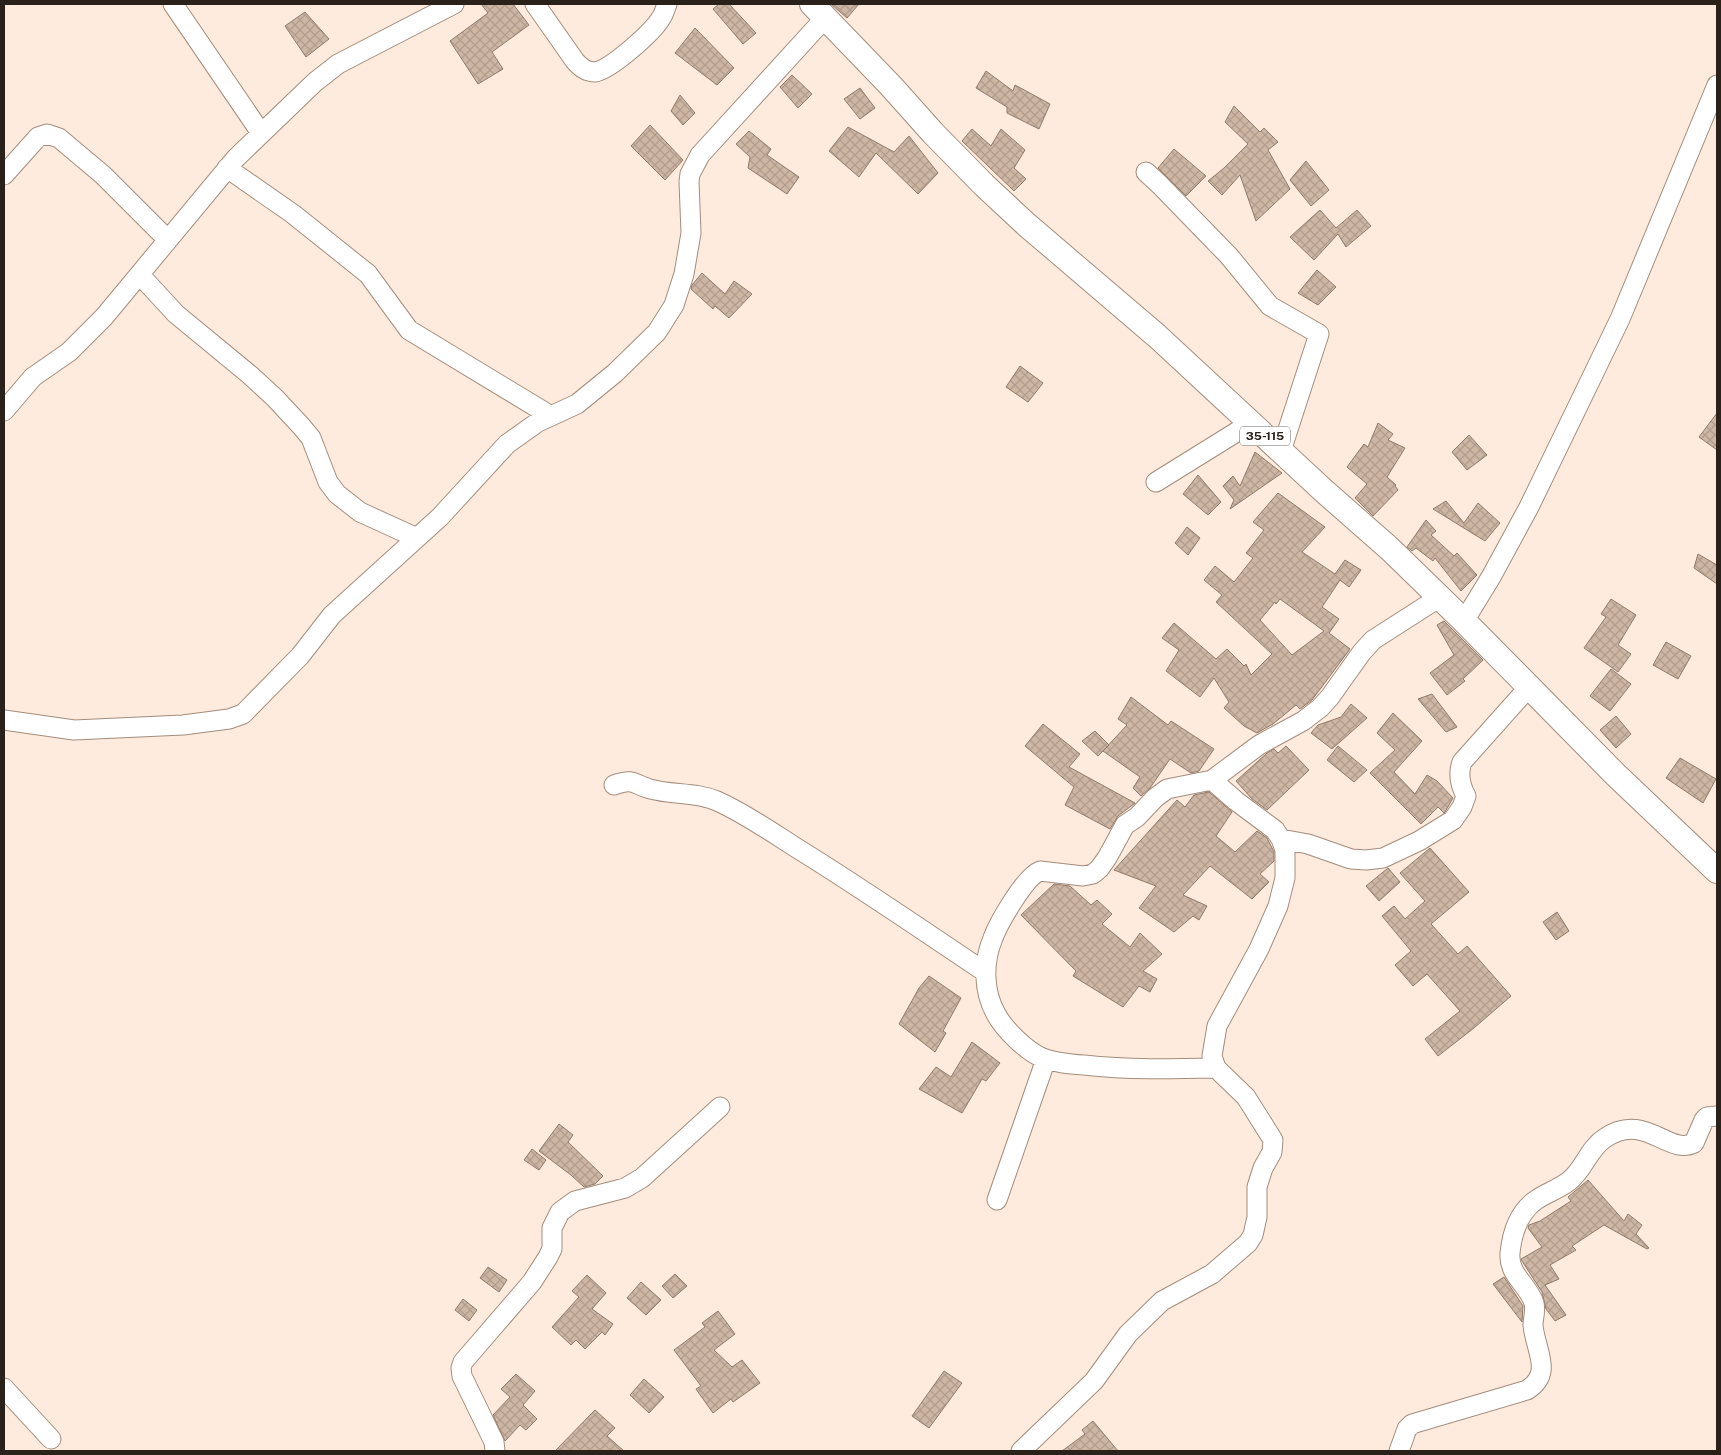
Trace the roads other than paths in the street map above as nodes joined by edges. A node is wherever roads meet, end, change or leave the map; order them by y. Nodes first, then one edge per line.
1 (174, 4) edge
2 (454, 4) edge
3 (535, 4) edge
4 (667, 4) edge
5 (818, 11) edge
6 (1717, 85) edge
7 (261, 133) junction
8 (227, 168) junction
9 (1146, 172) dead end
10 (4, 174) edge
11 (167, 239) junction
12 (140, 275) junction
13 (4, 411) edge
14 (551, 416) junction
15 (1251, 422) junction
16 (1281, 451) junction
17 (1156, 482) dead end
18 (417, 538) junction
19 (1440, 597) junction
20 (1464, 621) junction
21 (1530, 687) junction
22 (4, 720) edge
23 (1212, 780) junction
24 (614, 785) dead end
25 (1282, 839) junction
26 (1717, 871) edge
27 (985, 972) junction
28 (1046, 1059) junction
29 (1216, 1068) junction
30 (720, 1107) dead end
31 (1717, 1116) edge
32 (997, 1200) dead end
33 (4, 1388) edge
34 (51, 1439) dead end
35 (495, 1451) edge
36 (1021, 1451) edge
37 (1399, 1451) edge

1 - 7 street
2 - 7 street
3 - 4 street
5 - 14 street
5 - 15 main road, 35-115
6 - 20 street
7 - 8 street
8 - 11 street
8 - 14 street
9 - 16 street
10 - 11 street
11 - 12 street
12 - 13 street
12 - 18 street
14 - 18 street
15 - 16 main road, 35-115
15 - 17 street
16 - 19 main road, 35-115
18 - 22 street
19 - 20 main road, 35-115
19 - 23 street
20 - 21 main road, 35-115
21 - 25 street
21 - 26 main road, 35-115
23 - 25 street
23 - 27 street
24 - 27 street
25 - 29 street
27 - 28 street
28 - 29 street
28 - 32 street
29 - 36 street
30 - 35 street
31 - 37 street
33 - 34 street

